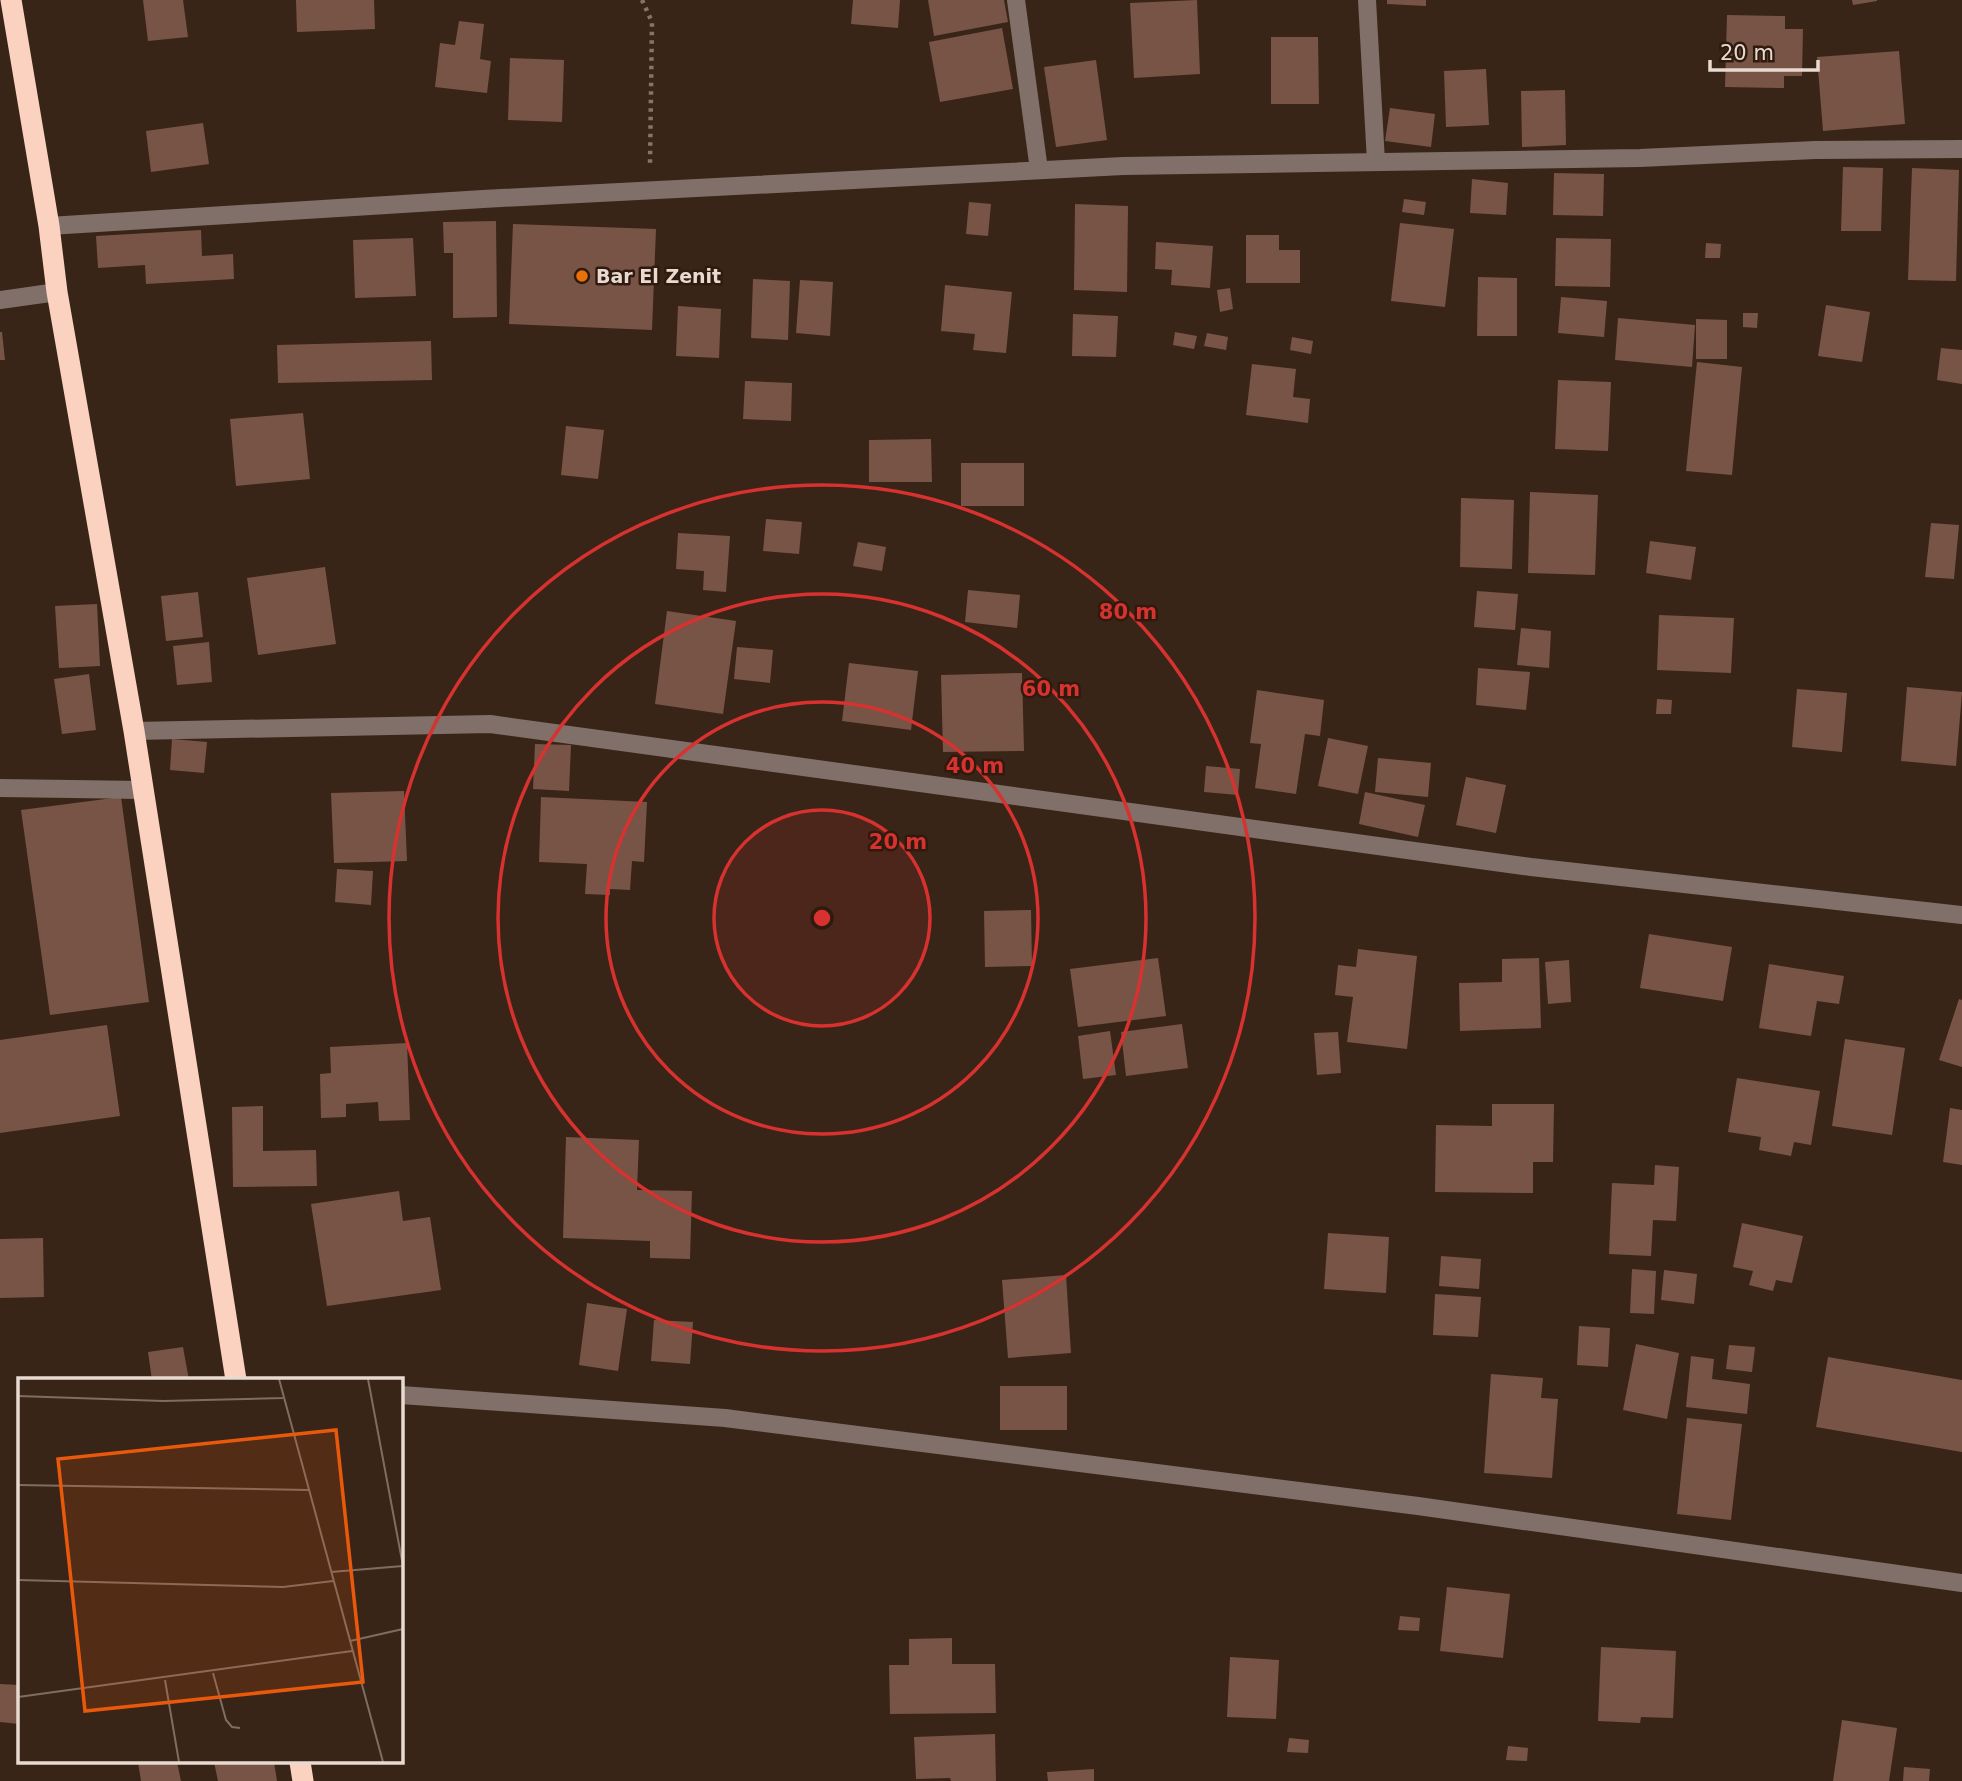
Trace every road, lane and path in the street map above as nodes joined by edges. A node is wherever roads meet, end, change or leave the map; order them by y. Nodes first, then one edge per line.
1 (11, 0) edge
2 (642, 0) edge
3 (1016, 0) edge
4 (1367, 0) edge
5 (1962, 149) edge
6 (1376, 162) junction
7 (1039, 170) junction
8 (650, 190) junction
9 (49, 226) junction
10 (57, 292) junction
11 (0, 300) edge
12 (134, 730) junction
13 (0, 788) edge
14 (142, 790) junction
15 (1962, 915) edge
16 (236, 1378) edge
17 (402, 1395) edge
18 (1962, 1583) edge

1 - 9 highway
2 - 8 path
3 - 7 street
4 - 6 street
5 - 6 street
6 - 7 street
7 - 8 street
8 - 9 street
9 - 10 highway
10 - 11 street
10 - 12 highway
12 - 14 highway
12 - 15 street
13 - 14 street
14 - 16 highway
17 - 18 street

